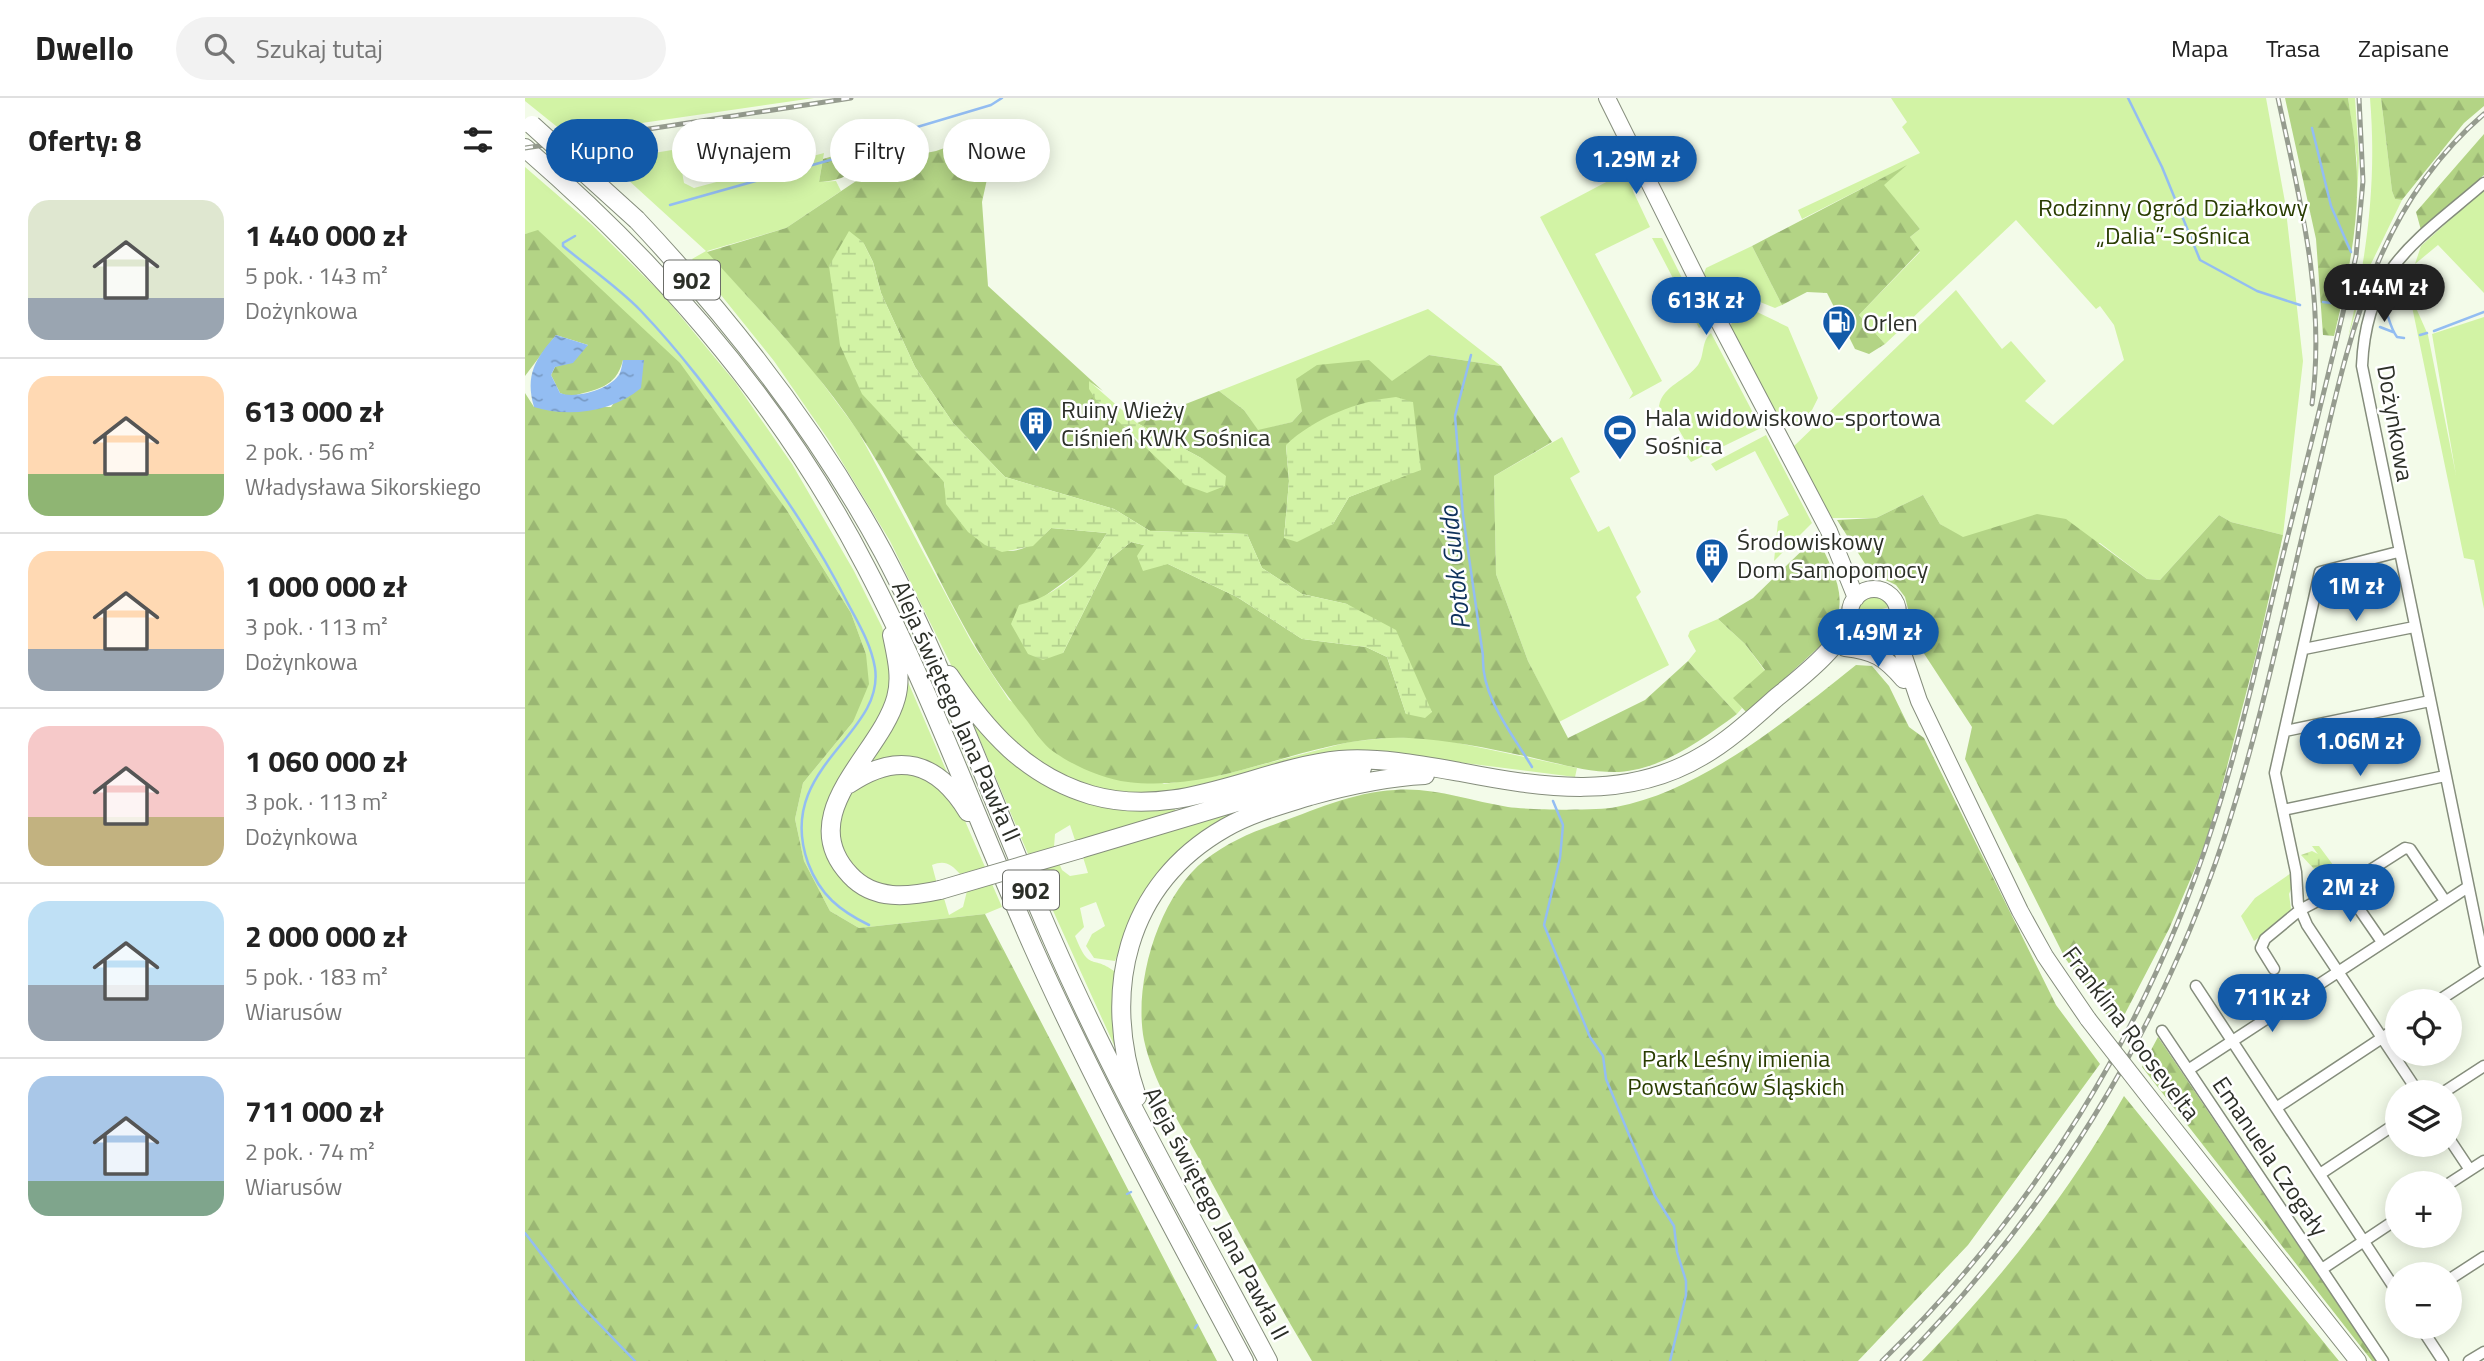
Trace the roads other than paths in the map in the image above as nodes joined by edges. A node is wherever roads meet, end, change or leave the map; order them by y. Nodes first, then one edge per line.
1 (1607, 98) edge
2 (529, 122) edge
3 (525, 148) edge
4 (2484, 183) edge
5 (1829, 531) junction
6 (2398, 552) junction
7 (1873, 589) junction
8 (1856, 598) junction
9 (885, 603) junction
10 (1851, 617) junction
11 (1894, 627) junction
12 (2414, 627) junction
13 (1870, 636) junction
14 (925, 641) junction
15 (1845, 647) junction
16 (2304, 649) junction
17 (1815, 664) junction
18 (1904, 679) junction
19 (1919, 701) junction
20 (2430, 701) junction
21 (2284, 731) junction
22 (1393, 763) junction
23 (1461, 773) junction
24 (2445, 776) junction
25 (846, 786) junction
26 (2283, 810) junction
27 (995, 858) junction
28 (2344, 887) junction
29 (2468, 887) junction
30 (2445, 901) junction
31 (2300, 910) junction
32 (2382, 942) junction
33 (2484, 962) edge
34 (2274, 969) dead end
35 (2338, 971) junction
36 (2484, 971) edge
37 (2196, 986) dead end
38 (2456, 989) edge
39 (2162, 1031) dead end
40 (2385, 1036) edge
41 (2382, 1038) junction
42 (2232, 1042) junction
43 (2484, 1066) edge
44 (2188, 1070) junction
45 (2410, 1080) edge
46 (2462, 1080) edge
47 (2276, 1108) junction
48 (2385, 1131) edge
49 (1157, 1153) junction
50 (2461, 1157) edge
51 (2484, 1161) edge
52 (2470, 1170) junction
53 (2320, 1174) junction
54 (2462, 1175) edge
55 (2385, 1227) edge
56 (2364, 1241) junction
57 (2484, 1257) edge
58 (2322, 1269) junction
59 (2462, 1271) edge
60 (2385, 1273) edge
61 (2429, 1339) edge
62 (2484, 1352) edge
63 (1244, 1361) edge
64 (1268, 1361) edge
65 (2358, 1361) edge
66 (2383, 1361) edge
67 (2443, 1361) edge
68 (2469, 1361) edge

1 - 5 street
2 - 14 main road, Aleja świętego Jana Pawła II / 902, bridge
3 - 9 main road, Aleja świętego Jana Pawła II / 902
4 - 6 street, Dożynkowa
5 - 7 street
5 - 8 street
6 - 12 street, Dożynkowa
6 - 16 street
7 - 8 street
7 - 11 street
8 - 10 street
9 - 25 main road
9 - 27 main road, Aleja świętego Jana Pawła II / 902
10 - 13 street
10 - 17 main road
11 - 13 street
11 - 19 street, Franklina Roosevelta
12 - 16 street
12 - 20 street, Dożynkowa
13 - 15 main road
13 - 18 street, Franklina Roosevelta
14 - 22 main road
14 - 49 main road, Aleja świętego Jana Pawła II / 902
15 - 17 main road
15 - 18 main road
16 - 21 street
17 - 23 main road
18 - 19 street, Franklina Roosevelta
19 - 65 street, Franklina Roosevelta, bridge
20 - 21 street
20 - 24 street, Dożynkowa
21 - 26 street
22 - 23 main road
22 - 25 main road, bridge
23 - 49 main road
24 - 26 street
24 - 29 street, Dożynkowa
25 - 27 main road
26 - 31 street
27 - 63 main road, Aleja świętego Jana Pawła II / 902
28 - 30 street
28 - 31 street
28 - 32 street
29 - 30 street
29 - 33 street, Dożynkowa
30 - 32 street
31 - 34 street
31 - 35 street
32 - 35 street
35 - 41 street
35 - 42 street
36 - 38 street
37 - 42 street, Emanuela Czogały
39 - 44 street, Emanuela Czogały
40 - 41 street, Emanuela Czogały
41 - 45 street
41 - 47 street, Emanuela Czogały
42 - 44 street
42 - 47 street, Emanuela Czogały
43 - 46 street
44 - 58 street, Emanuela Czogały
47 - 53 street, Emanuela Czogały
48 - 53 street, Emanuela Czogały
49 - 64 main road, Aleja świętego Jana Pawła II / 902
50 - 52 street
51 - 52 street
52 - 54 street
53 - 56 street, Emanuela Czogały
55 - 56 street, Emanuela Czogały
56 - 58 street, Emanuela Czogały
56 - 60 street, Emanuela Czogały
57 - 59 street
58 - 66 street, Emanuela Czogały
61 - 67 street
62 - 68 street

